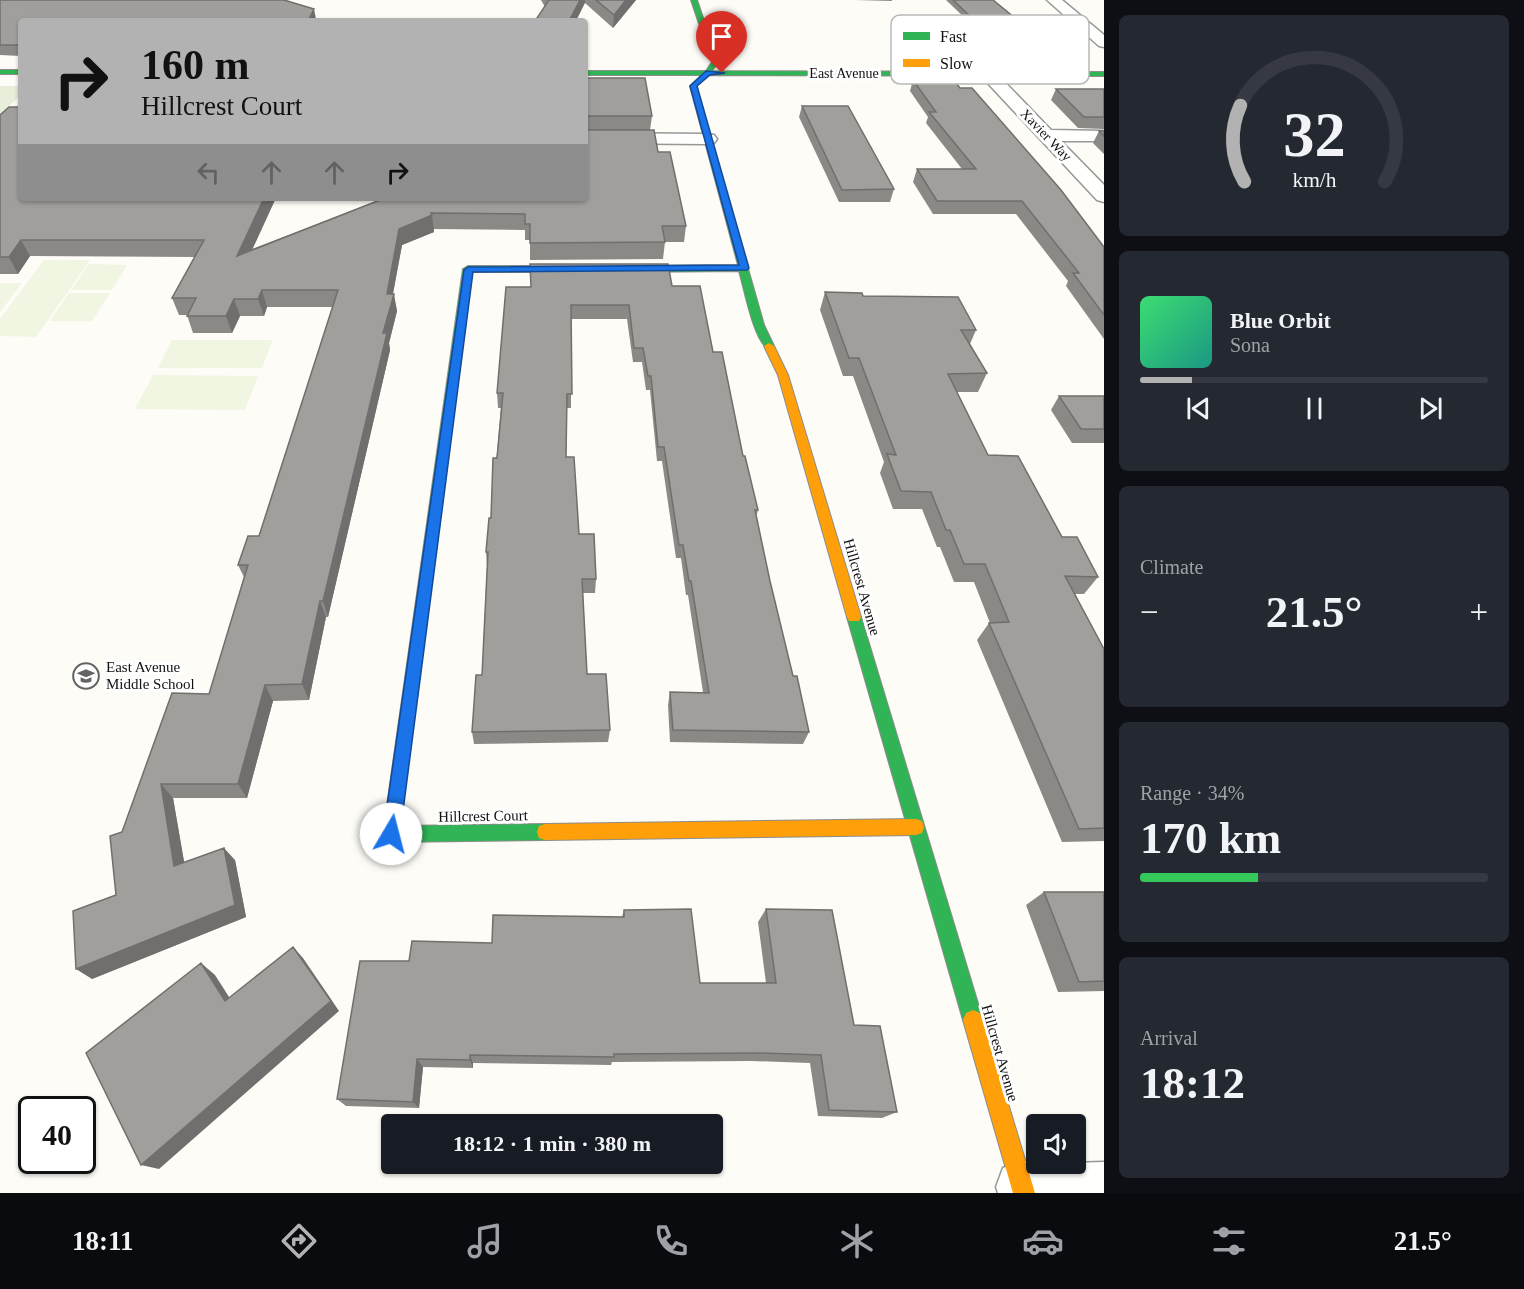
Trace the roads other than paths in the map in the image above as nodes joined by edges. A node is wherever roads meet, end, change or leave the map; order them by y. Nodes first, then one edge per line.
1 (694, 0) edge
2 (1054, 0) edge
3 (1070, 15) joint
4 (1094, 15) dead end
5 (1089, 31) edge
6 (1104, 43) edge
7 (0, 72) edge
8 (18, 72) edge
9 (588, 73) edge
10 (708, 73) junction
11 (891, 74) edge
12 (998, 84) edge
13 (1046, 135) junction
14 (1104, 136) edge
15 (588, 138) edge
16 (708, 138) junction
17 (1104, 196) edge
18 (744, 268) junction
19 (588, 269) edge
20 (612, 269) edge
21 (916, 827) junction
22 (1104, 1188) edge
23 (1023, 1190) edge

1 - 10 street, Hillcrest Avenue
2 - 3 street
3 - 4 street
5 - 6 street
7 - 8 street
9 - 10 street, East Avenue
10 - 11 street, East Avenue
10 - 16 street, Hillcrest Avenue
12 - 13 street, Xavier Way
13 - 14 street
13 - 17 street, Xavier Way
15 - 16 street
16 - 18 street, Hillcrest Avenue
18 - 20 street
18 - 21 street, Hillcrest Avenue
19 - 21 street, Hillcrest Court
21 - 23 street, Hillcrest Avenue
22 - 23 street

